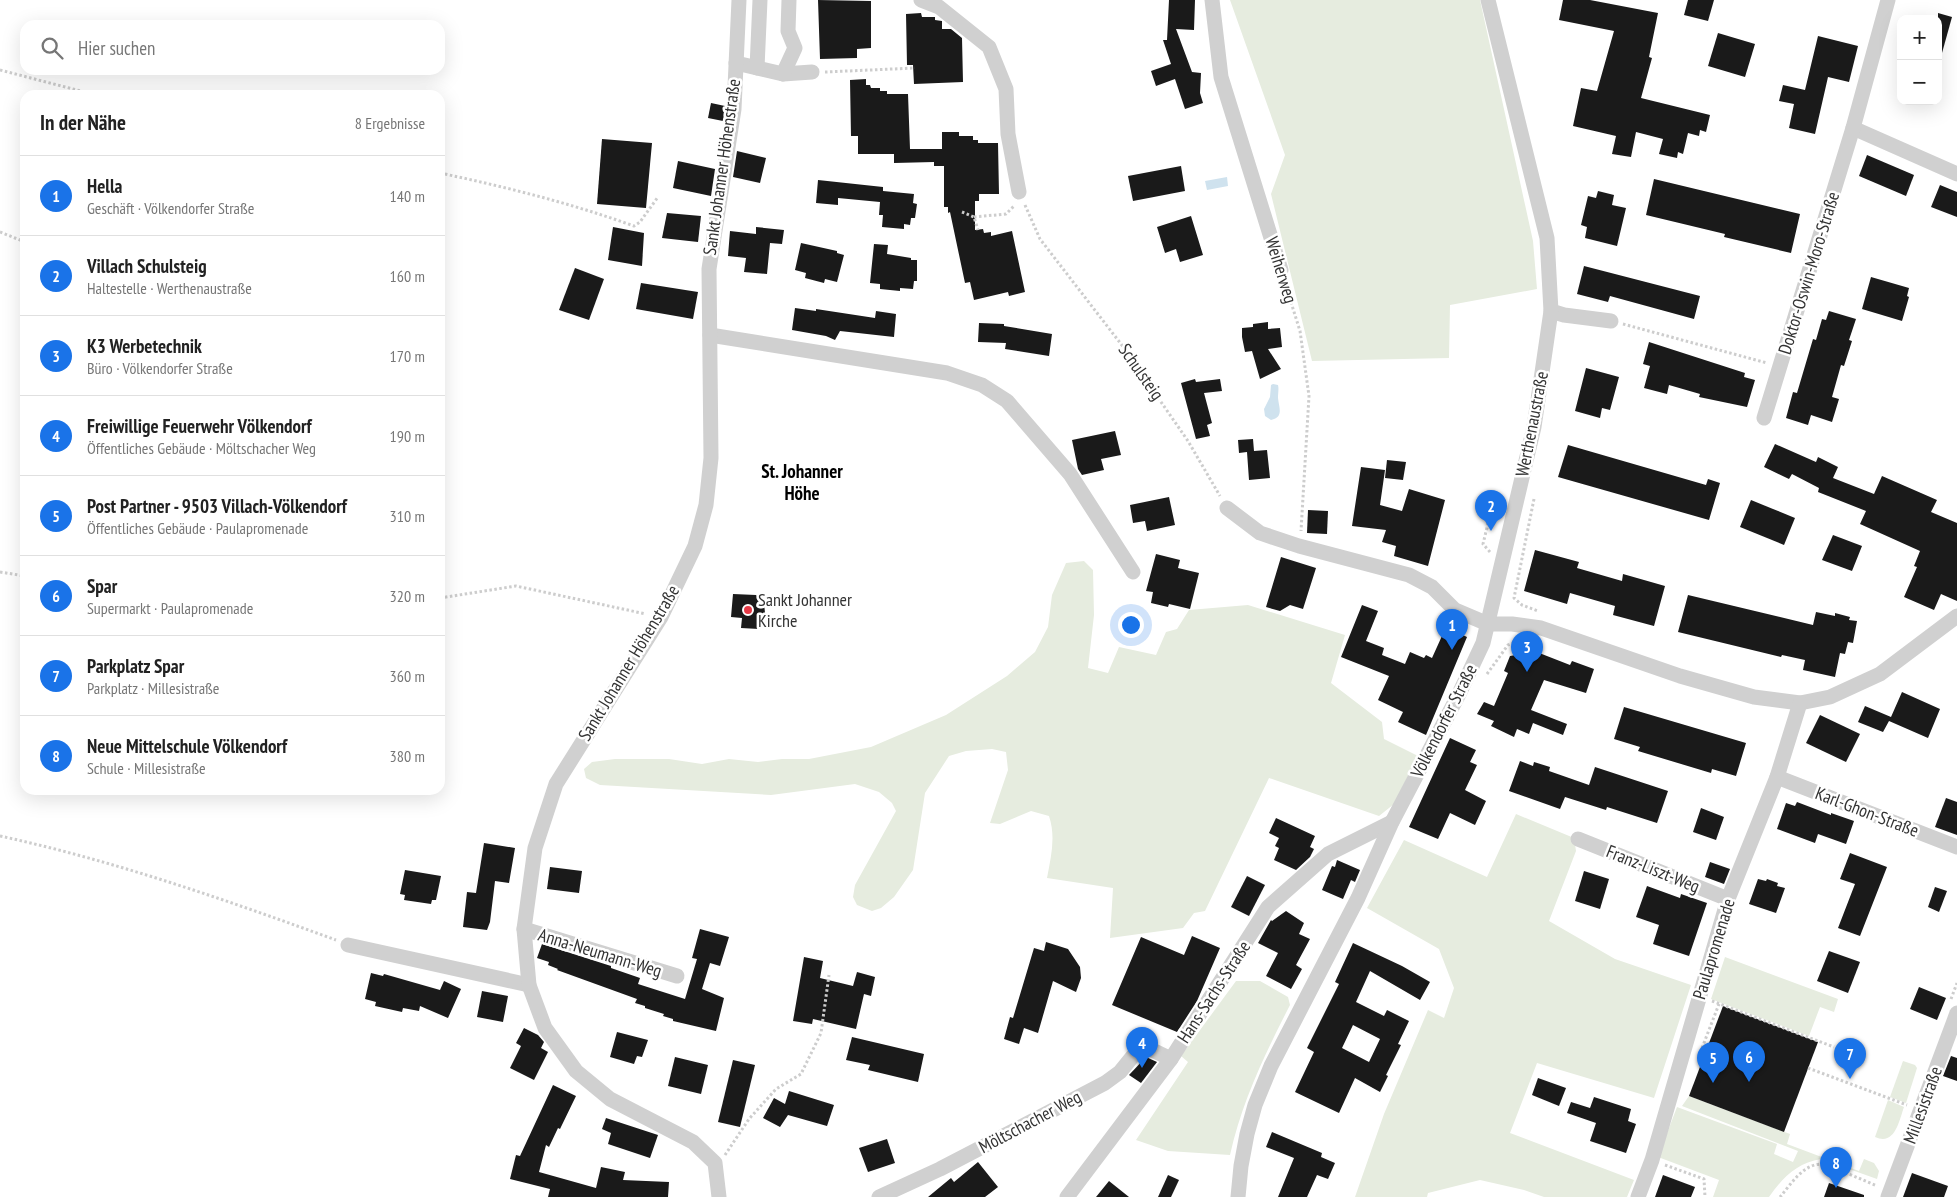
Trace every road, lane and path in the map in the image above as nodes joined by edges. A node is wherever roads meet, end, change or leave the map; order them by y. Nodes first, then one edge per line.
1 (739, 0) edge
2 (760, 0) edge
3 (789, 0) edge
4 (921, 0) edge
5 (1212, 0) edge
6 (1488, 0) edge
7 (1888, 0) edge
8 (736, 63) junction
9 (757, 68) junction
10 (915, 68) dead end
11 (0, 70) edge
12 (812, 72) joint
13 (783, 74) junction
14 (77, 90) edge
15 (1853, 128) junction
16 (445, 174) edge
17 (1957, 174) edge
18 (1019, 192) junction
19 (658, 197) dead end
20 (962, 212) dead end
21 (974, 217) junction
22 (978, 230) dead end
23 (0, 232) edge
24 (20, 240) edge
25 (1281, 270) joint
26 (1551, 311) junction
27 (1610, 321) joint
28 (710, 335) junction
29 (1780, 367) junction
30 (1764, 418) dead end
31 (1227, 508) joint
32 (1299, 546) junction
33 (0, 572) edge
34 (1133, 572) dead end
35 (20, 575) edge
36 (445, 597) edge
37 (1514, 598) dead end
38 (1544, 613) dead end
39 (1957, 616) edge
40 (661, 617) junction
41 (1488, 624) junction
42 (1800, 703) junction
43 (1777, 777) junction
44 (1392, 822) junction
45 (0, 836) edge
46 (1578, 839) dead end
47 (1957, 847) edge
48 (1728, 899) junction
49 (524, 929) junction
50 (348, 945) joint
51 (830, 975) dead end
52 (677, 976) dead end
53 (528, 985) junction
54 (1700, 997) junction
55 (1719, 1004) junction
56 (1957, 1013) edge
57 (1834, 1047) dead end
58 (1702, 1048) dead end
59 (1171, 1059) junction
60 (1808, 1068) dead end
61 (1908, 1106) dead end
62 (1652, 1160) junction
63 (715, 1163) junction
64 (1883, 1192) edge
65 (719, 1197) edge
66 (880, 1197) edge
67 (1067, 1197) edge
68 (1238, 1197) edge
69 (1638, 1197) edge
70 (1705, 1197) edge
71 (1780, 1197) edge

1 - 8 street, Sankt Johanner Höhenstraße
2 - 9 street
3 - 13 street
4 - 18 street
5 - 25 street, Weiherweg
6 - 26 street, Werthenaustraße
7 - 15 street, Doktor-Oswin-Moro-Straße
8 - 9 street
8 - 28 street, Sankt Johanner Höhenstraße
9 - 13 street
10 - 12 path
11 - 14 path
12 - 13 street
15 - 17 street
15 - 29 street, Doktor-Oswin-Moro-Straße
16 - 19 path
18 - 21 path
18 - 31 path, Schulsteig
20 - 21 path
21 - 22 path
23 - 24 path
25 - 32 path, Weiherweg
26 - 27 street
26 - 41 street, Werthenaustraße
27 - 29 path
28 - 34 street
28 - 40 street, Sankt Johanner Höhenstraße
29 - 30 street, Doktor-Oswin-Moro-Straße
31 - 32 street
32 - 41 street
33 - 35 path
36 - 40 path
37 - 38 path
39 - 42 street
40 - 49 street, Sankt Johanner Höhenstraße
41 - 42 street
41 - 44 street, Völkendorfer Straße
42 - 43 street, Paulapromenade
43 - 47 street, Karl-Ghon-Straße
43 - 48 street, Paulapromenade
44 - 59 street, Hans-Sachs-Straße
44 - 68 street, Völkendorfer Straße
45 - 50 path
46 - 48 street, Franz-Liszt-Weg
48 - 54 street, Paulapromenade
49 - 52 street, Anna-Neumann-Weg
49 - 53 street, Sankt Johanner Höhenstraße
50 - 53 street
51 - 63 path
53 - 63 street, Sankt Johanner Höhenstraße
54 - 55 path
54 - 62 street, Paulapromenade
55 - 57 path
55 - 58 path
56 - 64 street, Millesistraße
59 - 66 street, Möltschacher Weg
59 - 67 street, Hans-Sachs-Straße
60 - 61 path
62 - 69 street, Paulapromenade
62 - 70 path
63 - 65 street
64 - 71 path

